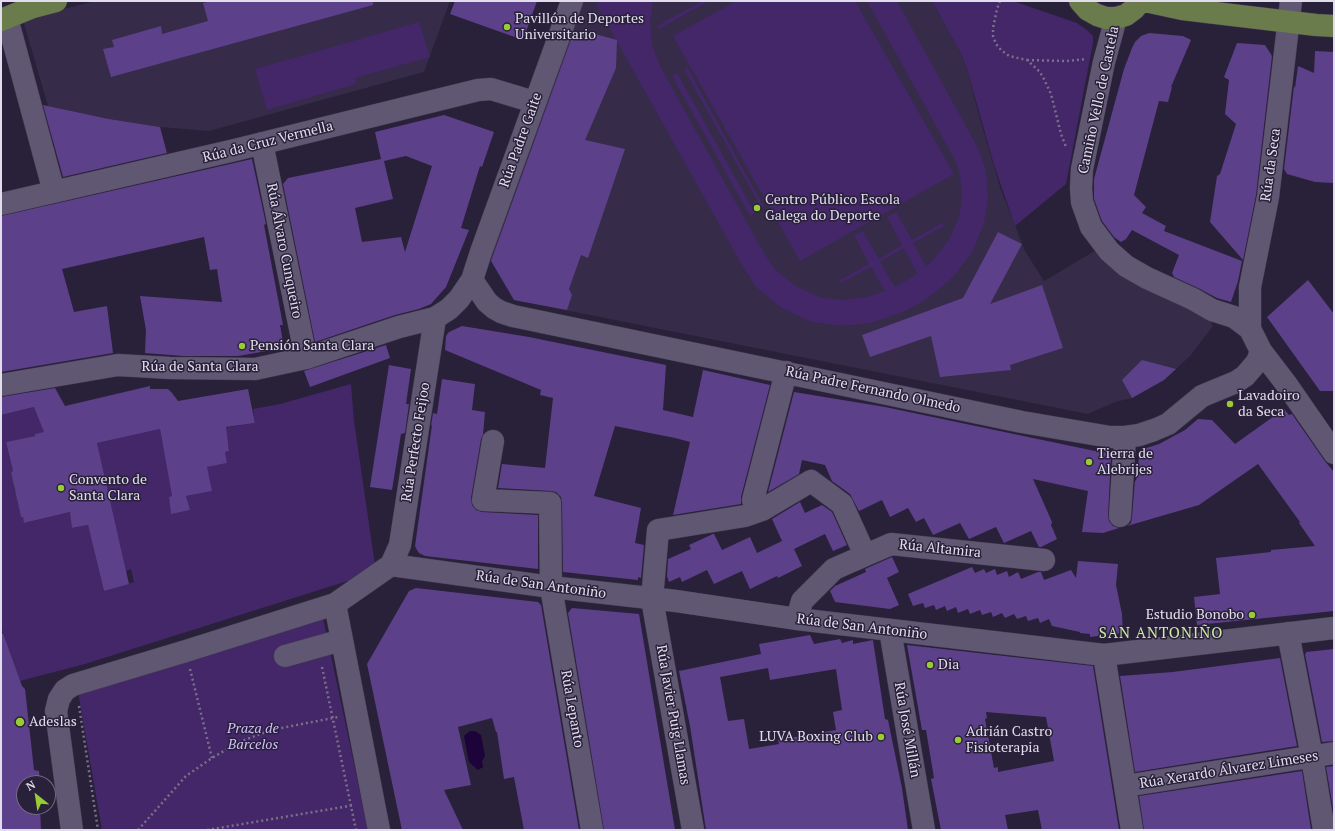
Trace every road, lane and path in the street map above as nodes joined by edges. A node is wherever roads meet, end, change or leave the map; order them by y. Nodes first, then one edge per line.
1 (56, 1) edge
2 (572, 1) edge
3 (1000, 1) edge
4 (1080, 1) edge
5 (1141, 1) edge
6 (1145, 1) edge
7 (1290, 11) edge
8 (3, 16) edge
9 (1116, 18) junction
10 (1334, 26) edge
11 (1090, 59) dead end
12 (1027, 60) junction
13 (534, 102) junction
14 (262, 144) junction
15 (1066, 148) dead end
16 (54, 192) junction
17 (1, 204) edge
18 (472, 280) junction
19 (435, 318) junction
20 (1250, 329) junction
21 (1261, 351) junction
22 (306, 358) junction
23 (786, 372) junction
24 (1, 385) edge
25 (1125, 437) junction
26 (492, 441) dead end
27 (1334, 453) edge
28 (753, 500) dead end
29 (1120, 516) dead end
30 (865, 555) junction
31 (1044, 560) dead end
32 (391, 565) junction
33 (551, 587) junction
34 (652, 599) junction
35 (335, 604) junction
36 (797, 620) junction
37 (1334, 628) edge
38 (890, 630) junction
39 (1288, 633) junction
40 (342, 640) junction
41 (186, 651) junction
42 (1104, 655) junction
43 (285, 656) dead end
44 (322, 667) dead end
45 (78, 699) dead end
46 (356, 713) junction
47 (332, 718) junction
48 (1334, 753) edge
49 (1312, 757) junction
50 (212, 758) junction
51 (1125, 786) junction
52 (373, 802) junction
53 (351, 805) junction
54 (72, 830) edge
55 (98, 830) edge
56 (138, 830) edge
57 (207, 830) edge
58 (356, 830) edge
59 (379, 830) edge
60 (592, 830) edge
61 (693, 830) edge
62 (924, 830) edge
63 (1132, 830) edge
64 (1324, 830) edge

1 - 8 main road
2 - 13 street, Rúa Padre Gaite
3 - 12 path
4 - 9 main road
5 - 9 main road
6 - 7 main road
7 - 10 main road
7 - 20 street, Rúa da Seca
8 - 16 street
9 - 20 street, Camiño Vello de Castela
11 - 12 path
12 - 15 path
13 - 14 street, Rúa da Cruz Vermella
13 - 18 street, Rúa Padre Gaite
14 - 16 street, Rúa da Cruz Vermella
14 - 22 street, Rúa Álvaro Cunqueiro
16 - 17 street, Rúa da Cruz Vermella
18 - 19 street, Rúa de Santa Clara
18 - 23 street, Rúa Padre Fernando Olmedo
19 - 22 street, Rúa de Santa Clara
19 - 32 street, Rúa Perfecto Feijoo
20 - 21 street
21 - 25 street, Rúa Padre Fernando Olmedo
21 - 27 street
22 - 24 street, Rúa de Santa Clara
23 - 25 street, Rúa Padre Fernando Olmedo
23 - 28 street
25 - 29 street
26 - 33 street, Rúa Lepanto
30 - 31 street, Rúa Altamira
30 - 34 street, Rúa Javier Puig Llamas
30 - 36 street, Rúa Altamira
32 - 33 street, Rúa de San Antoniño
32 - 35 street
33 - 34 street, Rúa de San Antoniño
33 - 60 street, Rúa Lepanto
34 - 36 street, Rúa de San Antoniño
34 - 61 street, Rúa Javier Puig Llamas
35 - 40 street
35 - 41 street
36 - 38 street, Rúa de San Antoniño
37 - 39 street, Rúa de San Antoniño
38 - 42 street, Rúa de San Antoniño
38 - 62 street, Rúa José Millán
39 - 42 street, Rúa de San Antoniño
39 - 49 street
40 - 43 street
40 - 46 street
41 - 50 path
41 - 54 street
42 - 51 street
44 - 47 path
45 - 55 path
46 - 47 path
46 - 52 street
47 - 50 path
47 - 53 path
48 - 49 street, Rúa Xerardo Álvarez Limeses
49 - 51 street, Rúa Xerardo Álvarez Limeses
49 - 64 street
50 - 56 path
51 - 63 street
52 - 53 path
52 - 59 street
53 - 57 path
53 - 58 path

